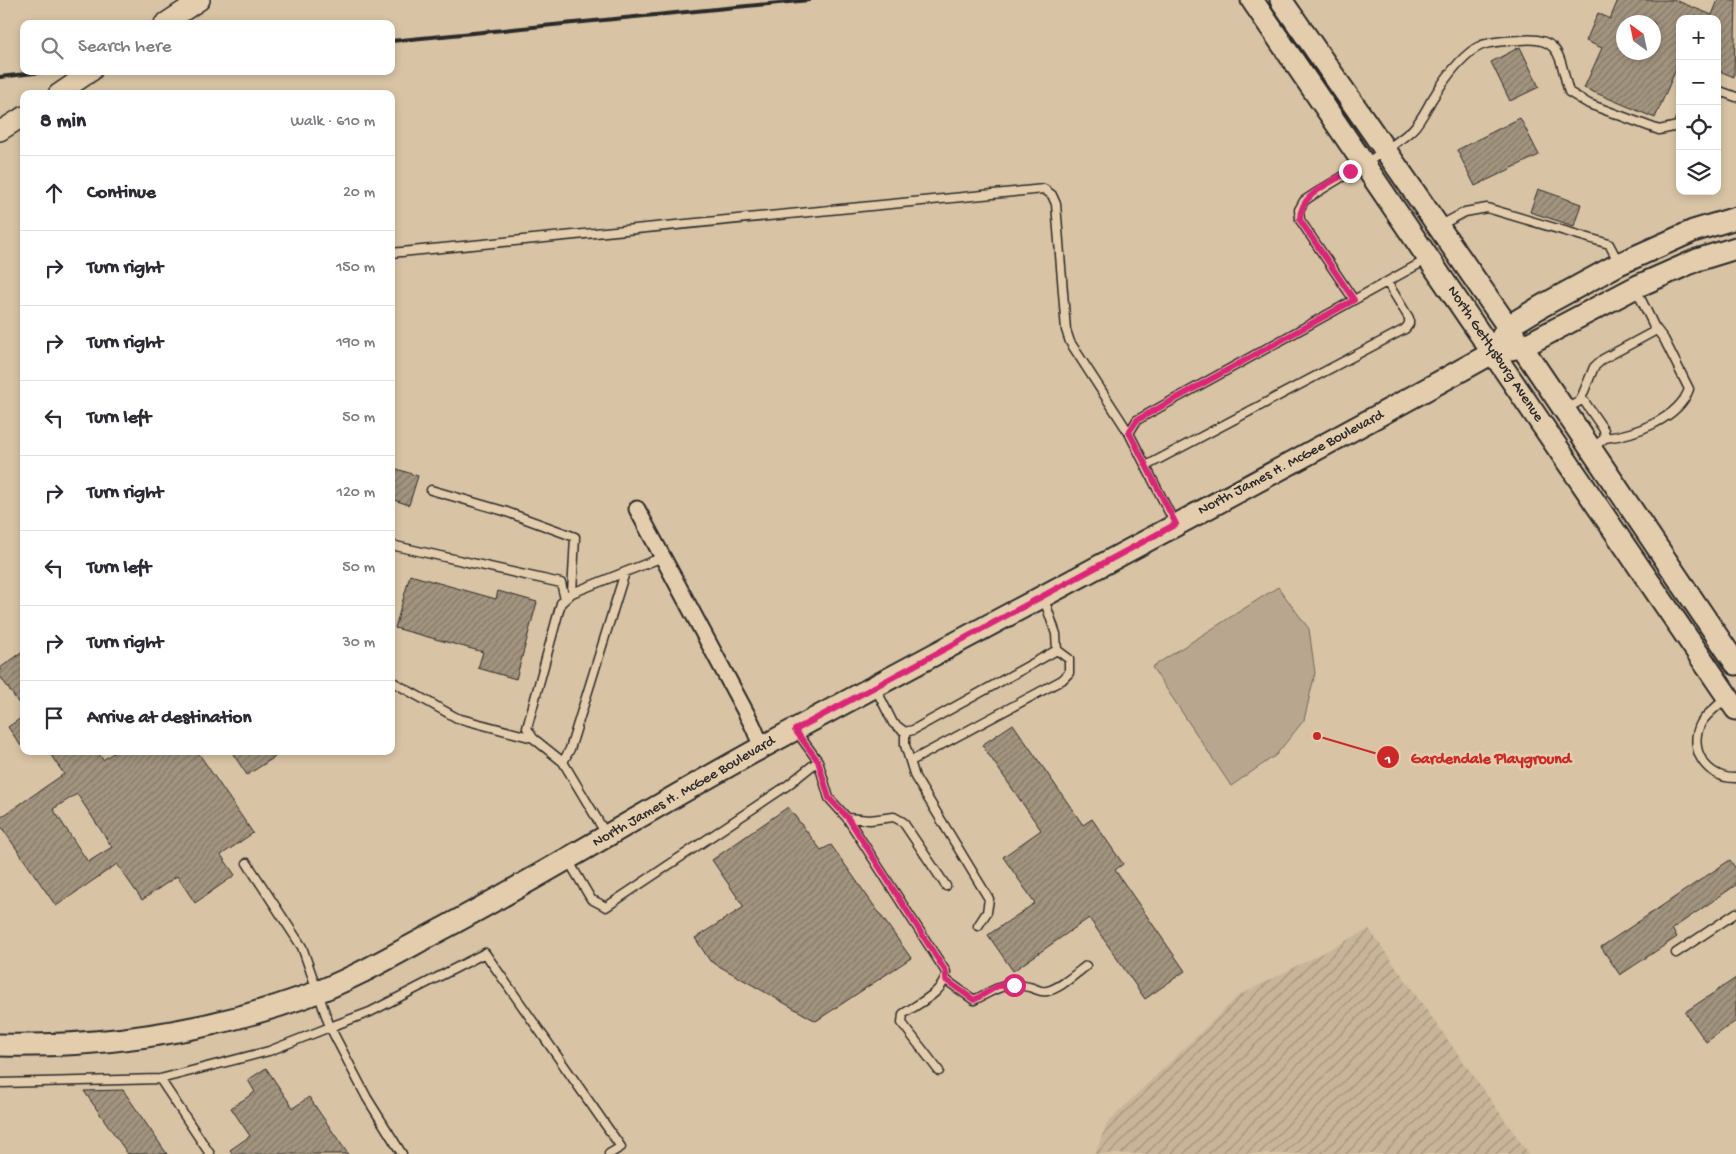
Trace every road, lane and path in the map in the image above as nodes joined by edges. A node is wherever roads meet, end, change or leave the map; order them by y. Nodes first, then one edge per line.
1 (200, 0) edge
2 (1252, 0) edge
3 (1281, 0) edge
4 (170, 20) edge
5 (86, 75) edge
6 (64, 90) edge
7 (1721, 92) edge
8 (1736, 98) edge
9 (20, 119) edge
10 (1676, 126) edge
11 (0, 132) edge
12 (1386, 152) junction
13 (1364, 162) junction
14 (1736, 218) edge
15 (1438, 228) junction
16 (1736, 248) edge
17 (395, 253) edge
18 (1430, 258) junction
19 (1619, 264) junction
20 (1388, 282) junction
21 (1636, 287) junction
22 (1354, 300) junction
23 (1654, 326) junction
24 (1508, 328) junction
25 (1522, 347) junction
26 (1494, 352) junction
27 (1572, 406) junction
28 (1129, 432) junction
29 (1598, 444) junction
30 (1146, 466) junction
31 (431, 490) dead end
32 (637, 509) dead end
33 (1176, 524) junction
34 (395, 546) edge
35 (663, 557) junction
36 (625, 572) junction
37 (572, 594) junction
38 (1043, 598) junction
39 (565, 599) junction
40 (1057, 650) junction
41 (1736, 664) edge
42 (395, 683) edge
43 (875, 687) junction
44 (1733, 699) edge
45 (795, 730) junction
46 (905, 732) junction
47 (533, 738) junction
48 (762, 747) junction
49 (818, 761) junction
50 (911, 761) junction
51 (562, 762) junction
52 (1736, 778) edge
53 (848, 818) junction
54 (607, 836) junction
55 (567, 858) junction
56 (247, 863) dead end
57 (946, 886) dead end
58 (1736, 913) edge
59 (978, 926) dead end
60 (1676, 953) dead end
61 (1086, 966) dead end
62 (946, 980) junction
63 (318, 991) junction
64 (330, 1027) junction
65 (0, 1045) edge
66 (939, 1071) dead end
67 (160, 1079) junction
68 (0, 1083) edge
69 (210, 1154) edge
70 (402, 1154) edge
71 (609, 1154) edge

1 - 4 street
2 - 13 main road, North Gettysburg Avenue
3 - 12 main road, North Gettysburg Avenue
5 - 6 street
7 - 8 lane
9 - 11 street
10 - 12 lane
12 - 13 lane
12 - 15 main road, North Gettysburg Avenue
13 - 18 main road, North Gettysburg Avenue
13 - 22 lane
14 - 19 main road
15 - 19 lane
15 - 24 main road, North Gettysburg Avenue
16 - 21 main road, North James H. McGee Boulevard
17 - 28 lane
18 - 20 lane
18 - 26 main road, North Gettysburg Avenue
19 - 24 main road
20 - 22 lane
20 - 30 lane
21 - 23 lane
21 - 25 main road, North James H. McGee Boulevard
22 - 28 lane
23 - 27 lane
23 - 29 lane
24 - 25 main road, North Gettysburg Avenue
24 - 26 main road
25 - 26 main road, North James H. McGee Boulevard
25 - 27 main road, North Gettysburg Avenue
26 - 33 main road, North James H. McGee Boulevard
26 - 44 main road, North Gettysburg Avenue
27 - 29 main road, North Gettysburg Avenue
28 - 30 lane
29 - 41 main road, North Gettysburg Avenue
30 - 33 lane
31 - 37 lane
32 - 35 street
33 - 38 main road, North James H. McGee Boulevard
34 - 39 lane
35 - 36 lane
35 - 48 street
36 - 37 lane
36 - 51 lane
37 - 39 lane
38 - 40 lane
38 - 43 main road, North James H. McGee Boulevard
39 - 47 lane
40 - 46 lane
40 - 50 lane
42 - 47 lane
43 - 45 main road, North James H. McGee Boulevard
43 - 46 lane
44 - 52 lane
45 - 48 main road, North James H. McGee Boulevard
45 - 49 lane
46 - 50 lane
47 - 51 lane
48 - 54 main road, North James H. McGee Boulevard
49 - 53 lane
49 - 55 lane
50 - 59 lane
51 - 54 lane
53 - 57 lane
53 - 62 lane
54 - 55 main road, North James H. McGee Boulevard
55 - 63 main road, North James H. McGee Boulevard
56 - 63 lane
58 - 60 lane
61 - 62 lane
62 - 66 lane
63 - 64 lane
63 - 65 main road, North James H. McGee Boulevard
64 - 67 lane
64 - 70 lane
64 - 71 lane
67 - 68 lane
67 - 69 lane

